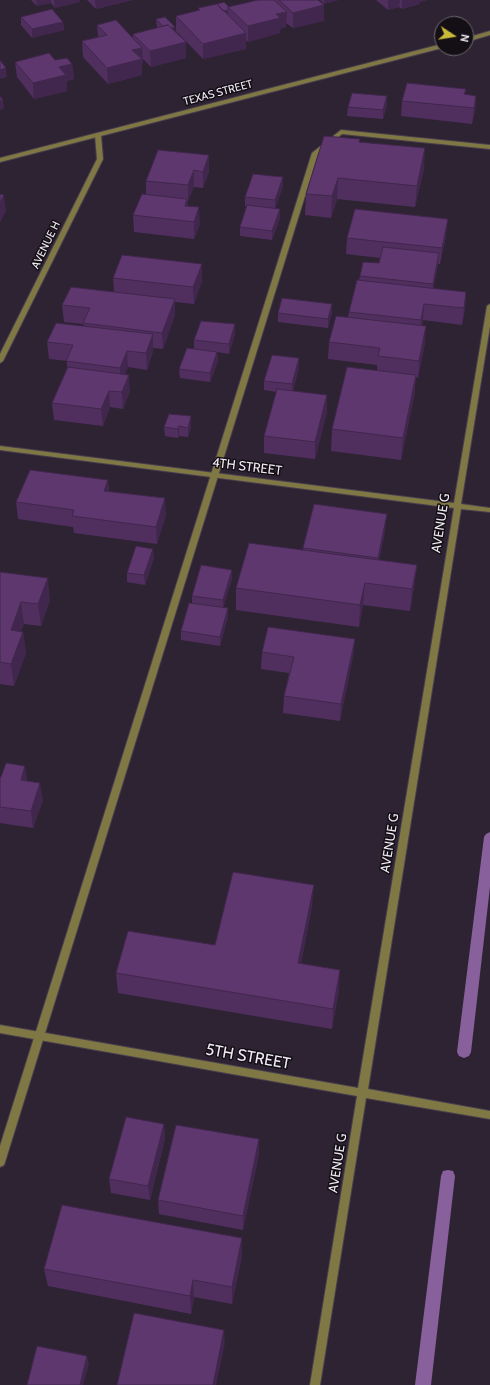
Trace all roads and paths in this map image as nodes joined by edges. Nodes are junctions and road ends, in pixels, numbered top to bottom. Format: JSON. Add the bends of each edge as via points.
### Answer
{"nodes":[{"id":1,"x":490,"y":33,"type":"edge"},
{"id":2,"x":474,"y":38,"type":"edge"},
{"id":3,"x":434,"y":48,"type":"edge"},
{"id":4,"x":98,"y":135,"type":"junction"},
{"id":5,"x":490,"y":147,"type":"edge"},
{"id":6,"x":0,"y":160,"type":"edge"},
{"id":7,"x":490,"y":306,"type":"edge"},
{"id":8,"x":0,"y":361,"type":"edge"},
{"id":9,"x":0,"y":448,"type":"edge"},
{"id":10,"x":214,"y":475,"type":"junction"},
{"id":11,"x":458,"y":506,"type":"junction"},
{"id":12,"x":490,"y":510,"type":"edge"},
{"id":13,"x":0,"y":1029,"type":"edge"},
{"id":14,"x":39,"y":1036,"type":"junction"},
{"id":15,"x":362,"y":1092,"type":"junction"},
{"id":16,"x":490,"y":1115,"type":"edge"},
{"id":17,"x":0,"y":1162,"type":"edge"},
{"id":18,"x":315,"y":1385,"type":"edge"}],
"edges":[{"from":1,"to":2,"type":"street"},
{"from":3,"to":4,"type":"street","name":"TEXAS STREET"},
{"from":4,"to":6,"type":"street","name":"TEXAS STREET"},
{"from":4,"to":8,"type":"street","name":"AVENUE H","via":[[100,159]]},
{"from":5,"to":10,"type":"street","via":[[341,132],[315,153]]},
{"from":7,"to":11,"type":"street","name":"AVENUE G"},
{"from":9,"to":10,"type":"street","name":"4TH STREET"},
{"from":10,"to":11,"type":"street","name":"4TH STREET"},
{"from":10,"to":14,"type":"street"},
{"from":11,"to":12,"type":"street","name":"4TH STREET"},
{"from":11,"to":15,"type":"street","name":"AVENUE G"},
{"from":13,"to":14,"type":"street","name":"5TH STREET"},
{"from":14,"to":15,"type":"street","name":"5TH STREET"},
{"from":14,"to":17,"type":"street"},
{"from":15,"to":16,"type":"street","name":"5TH STREET"},
{"from":15,"to":18,"type":"street","name":"AVENUE G"}]}
